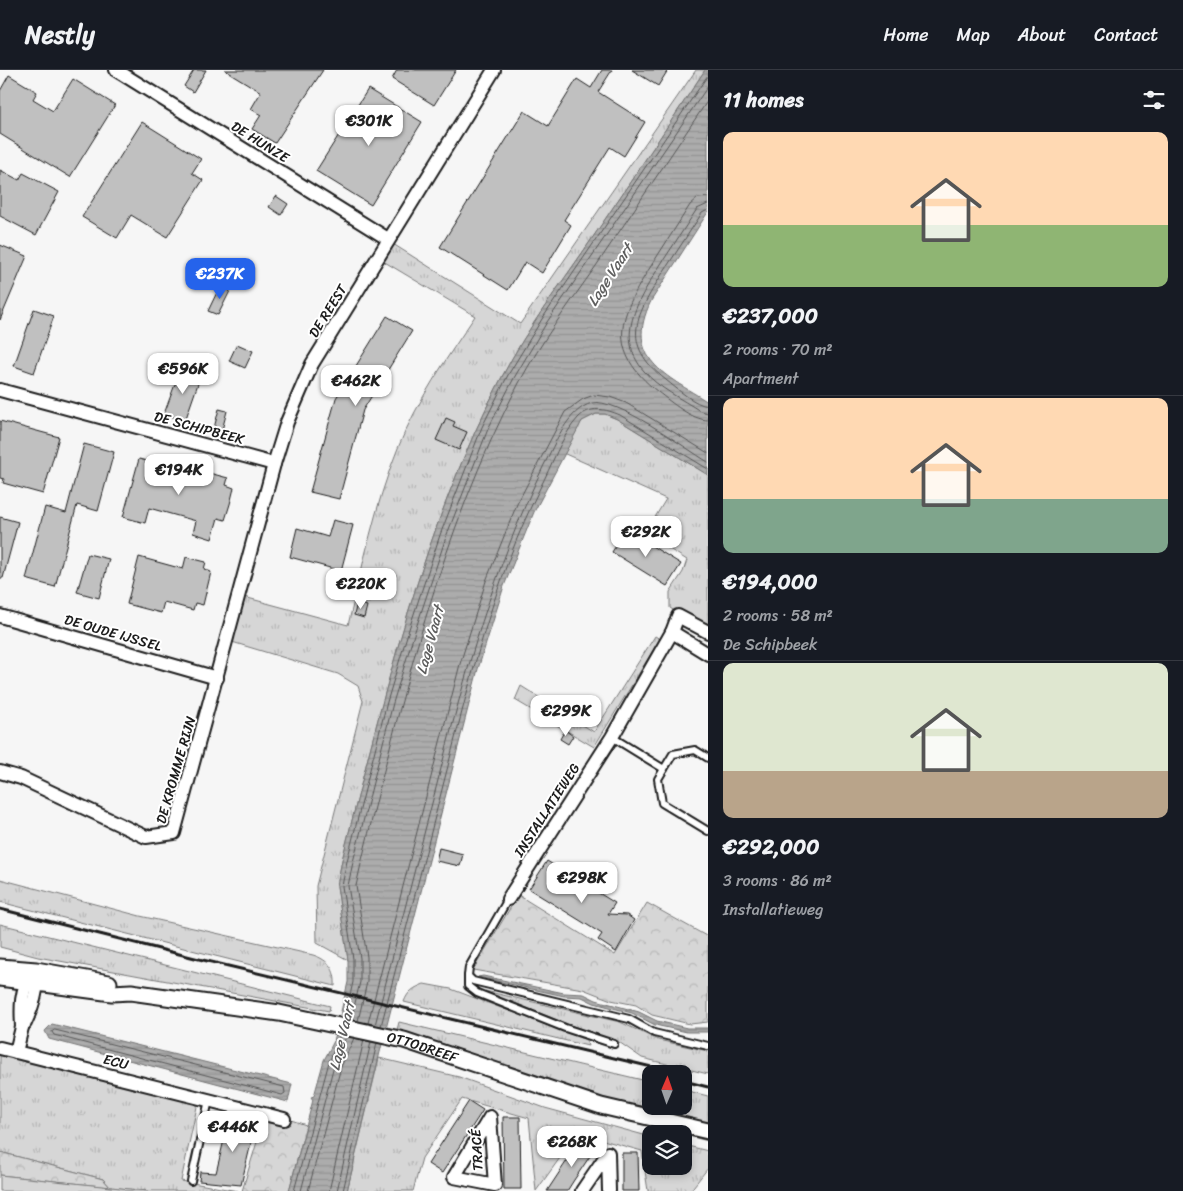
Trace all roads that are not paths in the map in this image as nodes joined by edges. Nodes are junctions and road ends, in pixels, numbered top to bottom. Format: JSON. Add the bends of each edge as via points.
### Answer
{"nodes":[{"id":1,"x":116,"y":70,"type":"edge"},
{"id":2,"x":494,"y":70,"type":"edge"},
{"id":3,"x":388,"y":239,"type":"junction"},
{"id":4,"x":0,"y":390,"type":"edge"},
{"id":5,"x":274,"y":464,"type":"junction"},
{"id":6,"x":0,"y":616,"type":"edge"},
{"id":7,"x":672,"y":632,"type":"junction"},
{"id":8,"x":708,"y":632,"type":"edge"},
{"id":9,"x":708,"y":654,"type":"edge"},
{"id":10,"x":217,"y":678,"type":"junction"},
{"id":11,"x":612,"y":737,"type":"junction"},
{"id":12,"x":708,"y":758,"type":"edge"},
{"id":13,"x":664,"y":769,"type":"junction"},
{"id":14,"x":0,"y":772,"type":"edge"},
{"id":15,"x":708,"y":831,"type":"edge"},
{"id":16,"x":508,"y":899,"type":"joint"},
{"id":17,"x":0,"y":967,"type":"edge"},
{"id":18,"x":468,"y":976,"type":"junction"},
{"id":19,"x":0,"y":978,"type":"edge"},
{"id":20,"x":33,"y":978,"type":"junction"},
{"id":21,"x":28,"y":1002,"type":"dead end"},
{"id":22,"x":22,"y":1027,"type":"junction"},
{"id":23,"x":614,"y":1044,"type":"dead end"},
{"id":24,"x":708,"y":1046,"type":"edge"},
{"id":25,"x":0,"y":1048,"type":"edge"},
{"id":26,"x":16,"y":1052,"type":"junction"},
{"id":27,"x":209,"y":1100,"type":"junction"},
{"id":28,"x":284,"y":1119,"type":"dead end"},
{"id":29,"x":708,"y":1131,"type":"edge"},
{"id":30,"x":191,"y":1181,"type":"dead end"},
{"id":31,"x":469,"y":1186,"type":"edge"},
{"id":32,"x":582,"y":1191,"type":"edge"},
{"id":33,"x":609,"y":1191,"type":"edge"}],
"edges":[{"from":1,"to":3,"type":"street","name":"DE HUNZE"},
{"from":2,"to":3,"type":"street","name":"DE REEST"},
{"from":3,"to":5,"type":"street","name":"DE REEST","via":[[312,364]]},
{"from":4,"to":5,"type":"street","name":"DE SCHIPBEEK"},
{"from":5,"to":10,"type":"street","name":"DE REEST"},
{"from":6,"to":10,"type":"street","name":"DE OUDE IJSSEL"},
{"from":7,"to":8,"type":"street","name":"INSTALLATIEWEG","via":[[678,616]]},
{"from":7,"to":9,"type":"street"},
{"from":7,"to":11,"type":"street","name":"INSTALLATIEWEG"},
{"from":10,"to":14,"type":"street","name":"DE KROMME RIJN","via":[[174,833],[146,837],[21,778]]},
{"from":11,"to":13,"type":"lane"},
{"from":11,"to":16,"type":"street","name":"INSTALLATIEWEG"},
{"from":12,"to":13,"type":"lane","via":[[695,750],[673,754]]},
{"from":13,"to":15,"type":"lane","via":[[658,779],[662,803]]},
{"from":16,"to":18,"type":"lane","via":[[469,967]]},
{"from":17,"to":20,"type":"street","name":"OTTODREEF"},
{"from":18,"to":23,"type":"lane","via":[[468,986],[477,993],[573,1032]]},
{"from":18,"to":24,"type":"lane","via":[[473,981],[622,1017],[654,1033]]},
{"from":19,"to":20,"type":"street","name":"OTTODREEF"},
{"from":20,"to":22,"type":"street","via":[[21,1012]]},
{"from":20,"to":29,"type":"street","name":"OTTODREEF","via":[[112,993],[131,992],[314,1020],[404,1040],[584,1100]]},
{"from":21,"to":22,"type":"street"},
{"from":22,"to":26,"type":"street"},
{"from":25,"to":26,"type":"street","name":"ECU"},
{"from":26,"to":27,"type":"street","name":"ECU"},
{"from":27,"to":28,"type":"street","name":"ECU"},
{"from":27,"to":30,"type":"lane"},
{"from":31,"to":31,"type":"street","name":"TRACÉ","via":[[454,1177],[490,1117],[495,1185]]},
{"from":32,"to":33,"type":"street","via":[[608,1153]]}]}
